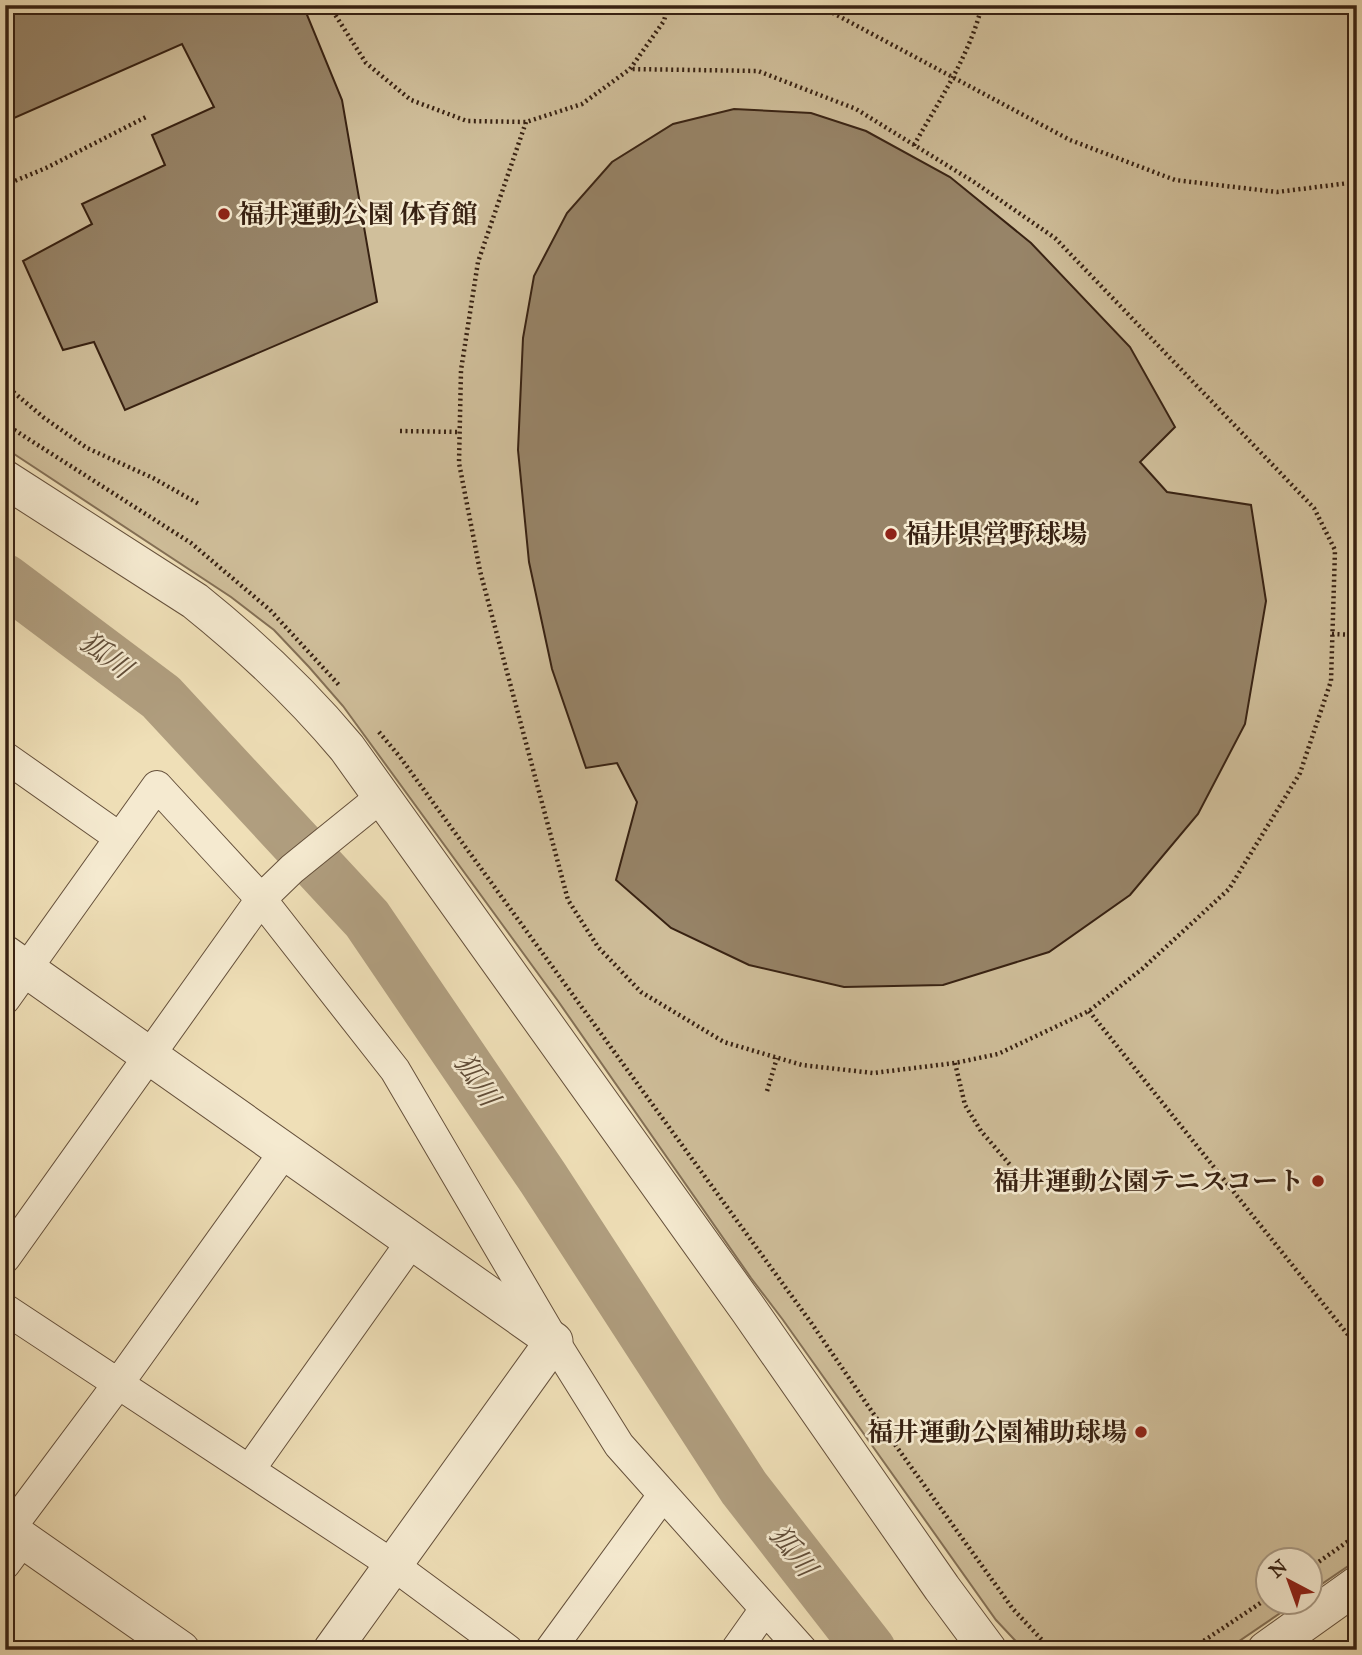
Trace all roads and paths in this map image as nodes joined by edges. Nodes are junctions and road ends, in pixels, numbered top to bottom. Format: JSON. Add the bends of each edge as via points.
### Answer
{"nodes":[{"id":1,"x":332,"y":5,"type":"edge"},
{"id":2,"x":668,"y":5,"type":"edge"},
{"id":3,"x":818,"y":5,"type":"edge"},
{"id":4,"x":982,"y":5,"type":"edge"},
{"id":5,"x":629,"y":69,"type":"junction"},
{"id":6,"x":953,"y":77,"type":"junction"},
{"id":7,"x":146,"y":117,"type":"dead end"},
{"id":8,"x":526,"y":121,"type":"junction"},
{"id":9,"x":914,"y":145,"type":"junction"},
{"id":10,"x":1357,"y":182,"type":"edge"},
{"id":11,"x":5,"y":185,"type":"edge"},
{"id":12,"x":5,"y":385,"type":"edge"},
{"id":13,"x":5,"y":424,"type":"edge"},
{"id":14,"x":400,"y":431,"type":"dead end"},
{"id":15,"x":460,"y":432,"type":"junction"},
{"id":16,"x":5,"y":479,"type":"edge"},
{"id":17,"x":199,"y":504,"type":"dead end"},
{"id":18,"x":1332,"y":634,"type":"junction"},
{"id":19,"x":1357,"y":635,"type":"edge"},
{"id":20,"x":340,"y":686,"type":"dead end"},
{"id":21,"x":374,"y":726,"type":"dead end"},
{"id":22,"x":5,"y":757,"type":"edge"},
{"id":23,"x":371,"y":804,"type":"junction"},
{"id":24,"x":120,"y":838,"type":"junction"},
{"id":25,"x":261,"y":899,"type":"junction"},
{"id":26,"x":16,"y":962,"type":"edge"},
{"id":27,"x":5,"y":999,"type":"edge"},
{"id":28,"x":1089,"y":1011,"type":"junction"},
{"id":29,"x":149,"y":1055,"type":"junction"},
{"id":30,"x":777,"y":1058,"type":"junction"},
{"id":31,"x":955,"y":1063,"type":"junction"},
{"id":32,"x":767,"y":1091,"type":"dead end"},
{"id":33,"x":285,"y":1151,"type":"junction"},
{"id":34,"x":1011,"y":1166,"type":"dead end"},
{"id":35,"x":412,"y":1241,"type":"junction"},
{"id":36,"x":5,"y":1258,"type":"edge"},
{"id":37,"x":5,"y":1309,"type":"edge"},
{"id":38,"x":554,"y":1341,"type":"junction"},
{"id":39,"x":1357,"y":1346,"type":"edge"},
{"id":40,"x":118,"y":1384,"type":"junction"},
{"id":41,"x":250,"y":1469,"type":"junction"},
{"id":42,"x":663,"y":1495,"type":"junction"},
{"id":43,"x":1357,"y":1535,"type":"edge"},
{"id":44,"x":10,"y":1541,"type":"edge"},
{"id":45,"x":1324,"y":1558,"type":"edge"},
{"id":46,"x":393,"y":1565,"type":"junction"},
{"id":47,"x":1357,"y":1585,"type":"edge"},
{"id":48,"x":1254,"y":1607,"type":"edge"},
{"id":49,"x":765,"y":1609,"type":"junction"},
{"id":50,"x":158,"y":1643,"type":"edge"},
{"id":51,"x":332,"y":1650,"type":"edge"},
{"id":52,"x":508,"y":1650,"type":"edge"},
{"id":53,"x":550,"y":1650,"type":"edge"},
{"id":54,"x":736,"y":1650,"type":"edge"},
{"id":55,"x":802,"y":1650,"type":"edge"},
{"id":56,"x":988,"y":1650,"type":"edge"},
{"id":57,"x":1055,"y":1650,"type":"edge"},
{"id":58,"x":1190,"y":1650,"type":"edge"},
{"id":59,"x":1266,"y":1650,"type":"edge"}],
"edges":[{"from":1,"to":8,"type":"path","via":[[366,63],[411,100],[467,121]]},
{"from":2,"to":5,"type":"path","via":[[664,21]]},
{"from":3,"to":6,"type":"path"},
{"from":4,"to":6,"type":"path"},
{"from":5,"to":8,"type":"path","via":[[582,104]]},
{"from":5,"to":9,"type":"path","via":[[758,71],[856,109]]},
{"from":6,"to":9,"type":"path"},
{"from":6,"to":10,"type":"path","via":[[1070,140],[1175,180],[1278,191]]},
{"from":7,"to":11,"type":"path"},
{"from":8,"to":15,"type":"path","via":[[478,262],[461,370]]},
{"from":9,"to":18,"type":"path","via":[[1055,238],[1314,508],[1335,550]]},
{"from":12,"to":17,"type":"path","via":[[88,448]]},
{"from":13,"to":20,"type":"path","via":[[201,551],[270,610]]},
{"from":14,"to":15,"type":"path"},
{"from":15,"to":30,"type":"path","via":[[459,463],[480,571],[568,900],[598,947],[641,992],[724,1042]]},
{"from":16,"to":23,"type":"street","via":[[195,601],[275,669],[347,748]]},
{"from":18,"to":19,"type":"path"},
{"from":18,"to":28,"type":"path","via":[[1331,681],[1300,773],[1230,888]]},
{"from":21,"to":57,"type":"path","via":[[805,1314],[1013,1609]]},
{"from":22,"to":24,"type":"street"},
{"from":23,"to":25,"type":"street"},
{"from":23,"to":56,"type":"street","via":[[748,1309]]},
{"from":24,"to":25,"type":"street","via":[[157,786]]},
{"from":24,"to":26,"type":"street"},
{"from":25,"to":29,"type":"street"},
{"from":25,"to":38,"type":"street","via":[[395,1070]]},
{"from":26,"to":27,"type":"street"},
{"from":26,"to":29,"type":"street"},
{"from":28,"to":31,"type":"path","via":[[998,1054]]},
{"from":28,"to":39,"type":"path"},
{"from":29,"to":33,"type":"street"},
{"from":29,"to":36,"type":"street"},
{"from":30,"to":31,"type":"path","via":[[873,1073]]},
{"from":30,"to":32,"type":"path"},
{"from":31,"to":34,"type":"path","via":[[965,1105]]},
{"from":33,"to":35,"type":"street"},
{"from":33,"to":40,"type":"street"},
{"from":35,"to":38,"type":"street"},
{"from":35,"to":41,"type":"street"},
{"from":37,"to":40,"type":"street"},
{"from":38,"to":42,"type":"street","via":[[619,1445]]},
{"from":38,"to":46,"type":"street"},
{"from":40,"to":41,"type":"street"},
{"from":40,"to":44,"type":"street"},
{"from":41,"to":46,"type":"street"},
{"from":42,"to":49,"type":"street"},
{"from":42,"to":53,"type":"street"},
{"from":43,"to":45,"type":"path"},
{"from":44,"to":50,"type":"street"},
{"from":46,"to":51,"type":"street"},
{"from":46,"to":52,"type":"street"},
{"from":47,"to":59,"type":"street"},
{"from":48,"to":58,"type":"path"},
{"from":49,"to":54,"type":"street"},
{"from":49,"to":55,"type":"street"}]}
